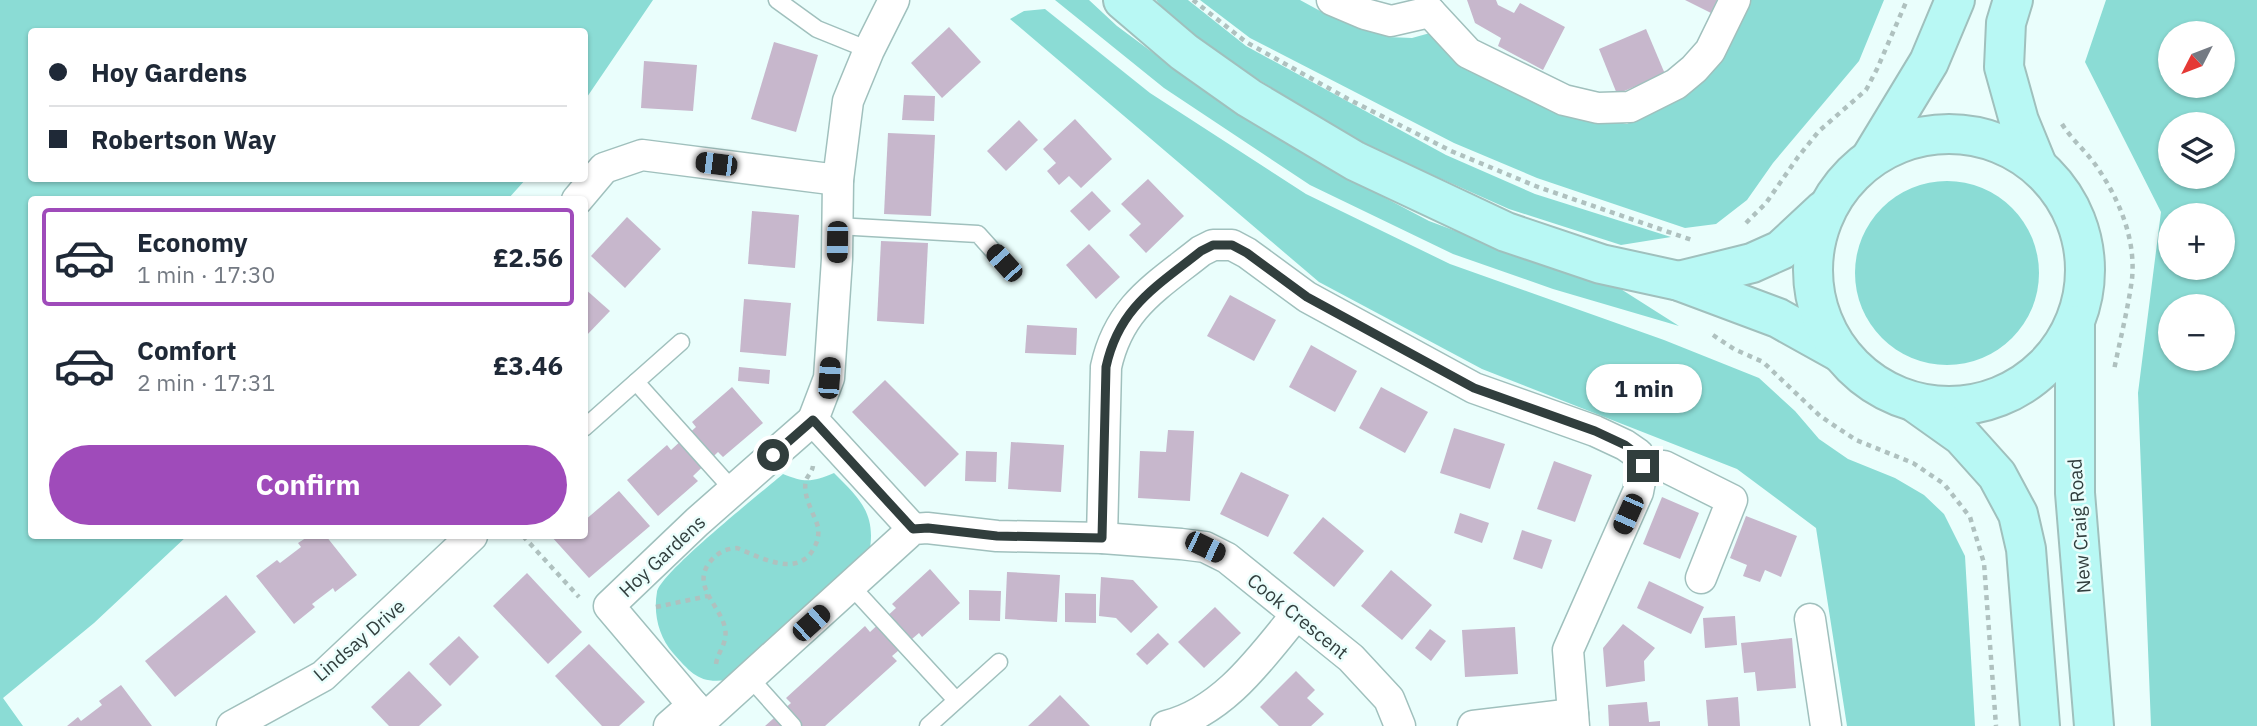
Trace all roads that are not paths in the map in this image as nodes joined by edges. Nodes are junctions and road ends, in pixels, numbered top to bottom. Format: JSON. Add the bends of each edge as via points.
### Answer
{"nodes":[{"id":1,"x":777,"y":0,"type":"edge"},
{"id":2,"x":894,"y":0,"type":"edge"},
{"id":3,"x":1123,"y":0,"type":"edge"},
{"id":4,"x":1332,"y":0,"type":"edge"},
{"id":5,"x":1735,"y":0,"type":"edge"},
{"id":6,"x":1955,"y":0,"type":"edge"},
{"id":7,"x":2013,"y":0,"type":"edge"},
{"id":8,"x":1434,"y":6,"type":"edge"},
{"id":9,"x":869,"y":50,"type":"junction"},
{"id":10,"x":1872,"y":156,"type":"junction"},
{"id":11,"x":2037,"y":165,"type":"junction"},
{"id":12,"x":838,"y":180,"type":"junction"},
{"id":13,"x":580,"y":196,"type":"edge"},
{"id":14,"x":1826,"y":208,"type":"junction"},
{"id":15,"x":838,"y":226,"type":"junction"},
{"id":16,"x":1004,"y":263,"type":"dead end"},
{"id":17,"x":1679,"y":281,"type":"junction"},
{"id":18,"x":2075,"y":325,"type":"junction"},
{"id":19,"x":681,"y":342,"type":"dead end"},
{"id":20,"x":1839,"y":352,"type":"junction"},
{"id":21,"x":636,"y":382,"type":"junction"},
{"id":22,"x":1916,"y":403,"type":"junction"},
{"id":23,"x":813,"y":420,"type":"junction"},
{"id":24,"x":588,"y":424,"type":"edge"},
{"id":25,"x":1643,"y":466,"type":"junction"},
{"id":26,"x":733,"y":490,"type":"junction"},
{"id":27,"x":913,"y":529,"type":"junction"},
{"id":28,"x":1102,"y":538,"type":"junction"},
{"id":29,"x":468,"y":539,"type":"edge"},
{"id":30,"x":1700,"y":578,"type":"dead end"},
{"id":31,"x":852,"y":586,"type":"junction"},
{"id":32,"x":1296,"y":615,"type":"junction"},
{"id":33,"x":1811,"y":619,"type":"dead end"},
{"id":34,"x":999,"y":662,"type":"dead end"},
{"id":35,"x":750,"y":678,"type":"junction"},
{"id":36,"x":956,"y":700,"type":"junction"},
{"id":37,"x":706,"y":705,"type":"junction"},
{"id":38,"x":1574,"y":720,"type":"edge"},
{"id":39,"x":232,"y":726,"type":"edge"},
{"id":40,"x":669,"y":726,"type":"edge"},
{"id":41,"x":793,"y":726,"type":"edge"},
{"id":42,"x":928,"y":726,"type":"edge"},
{"id":43,"x":1167,"y":726,"type":"edge"},
{"id":44,"x":1400,"y":726,"type":"edge"},
{"id":45,"x":1473,"y":726,"type":"edge"},
{"id":46,"x":1826,"y":726,"type":"edge"},
{"id":47,"x":2040,"y":726,"type":"edge"},
{"id":48,"x":2094,"y":726,"type":"edge"}],
"edges":[{"from":1,"to":9,"type":"lane","via":[[817,29]]},
{"from":2,"to":9,"type":"street","name":"Hoy Gardens"},
{"from":3,"to":17,"type":"street","via":[[1184,52],[1249,98],[1355,161],[1506,232],[1601,264]]},
{"from":4,"to":8,"type":"street","via":[[1391,21]]},
{"from":5,"to":8,"type":"street","via":[[1710,51],[1676,84],[1630,107],[1598,108],[1563,100],[1468,53]]},
{"from":6,"to":10,"type":"street","via":[[1928,62]]},
{"from":7,"to":11,"type":"street","via":[[2006,23],[2004,67]]},
{"from":9,"to":12,"type":"street","name":"Hoy Gardens","via":[[848,101]]},
{"from":10,"to":11,"type":"street","via":[[1912,138],[1956,133],[1999,142]]},
{"from":10,"to":14,"type":"street","via":[[1845,179]]},
{"from":11,"to":18,"type":"street","via":[[2066,198],[2082,238],[2086,282]]},
{"from":12,"to":13,"type":"street","via":[[642,155],[604,168]]},
{"from":12,"to":15,"type":"street","name":"Hoy Gardens"},
{"from":14,"to":17,"type":"street","via":[[1781,250],[1752,263]]},
{"from":14,"to":20,"type":"street","via":[[1814,244],[1812,282],[1821,319]]},
{"from":15,"to":16,"type":"lane","via":[[978,234]]},
{"from":15,"to":23,"type":"street","name":"Hoy Gardens","via":[[829,378]]},
{"from":17,"to":20,"type":"street","via":[[1779,318]]},
{"from":18,"to":22,"type":"street","via":[[2055,358],[2026,384],[1992,401],[1955,407]]},
{"from":18,"to":48,"type":"street","name":"New Craig Road","via":[[2075,492]]},
{"from":19,"to":21,"type":"lane"},
{"from":20,"to":22,"type":"street","via":[[1886,393]]},
{"from":21,"to":24,"type":"lane"},
{"from":21,"to":26,"type":"lane"},
{"from":22,"to":47,"type":"street","via":[[1962,436],[1997,475],[2018,514],[2026,549]]},
{"from":23,"to":26,"type":"street","name":"Hoy Gardens"},
{"from":23,"to":27,"type":"street"},
{"from":25,"to":28,"type":"street","via":[[1625,445],[1474,388],[1307,297],[1247,253],[1232,245],[1213,245],[1134,306],[1111,346],[1106,367]]},
{"from":25,"to":30,"type":"street","via":[[1664,466],[1732,500]]},
{"from":25,"to":38,"type":"street","via":[[1638,492],[1568,650]]},
{"from":26,"to":37,"type":"street","name":"Hoy Gardens","via":[[608,606]]},
{"from":27,"to":28,"type":"street","name":"Cook Crescent"},
{"from":27,"to":31,"type":"street"},
{"from":28,"to":32,"type":"street","name":"Cook Crescent","via":[[1205,547],[1227,558]]},
{"from":29,"to":39,"type":"street","name":"Lindsay Drive","via":[[323,676]]},
{"from":31,"to":35,"type":"street"},
{"from":31,"to":36,"type":"lane"},
{"from":32,"to":43,"type":"street","via":[[1216,703],[1184,722]]},
{"from":32,"to":44,"type":"street","name":"Cook Crescent","via":[[1351,658],[1388,699]]},
{"from":33,"to":46,"type":"street"},
{"from":34,"to":36,"type":"lane"},
{"from":35,"to":37,"type":"street"},
{"from":35,"to":41,"type":"lane"},
{"from":36,"to":42,"type":"lane"},
{"from":37,"to":40,"type":"street"},
{"from":38,"to":45,"type":"street"}]}
